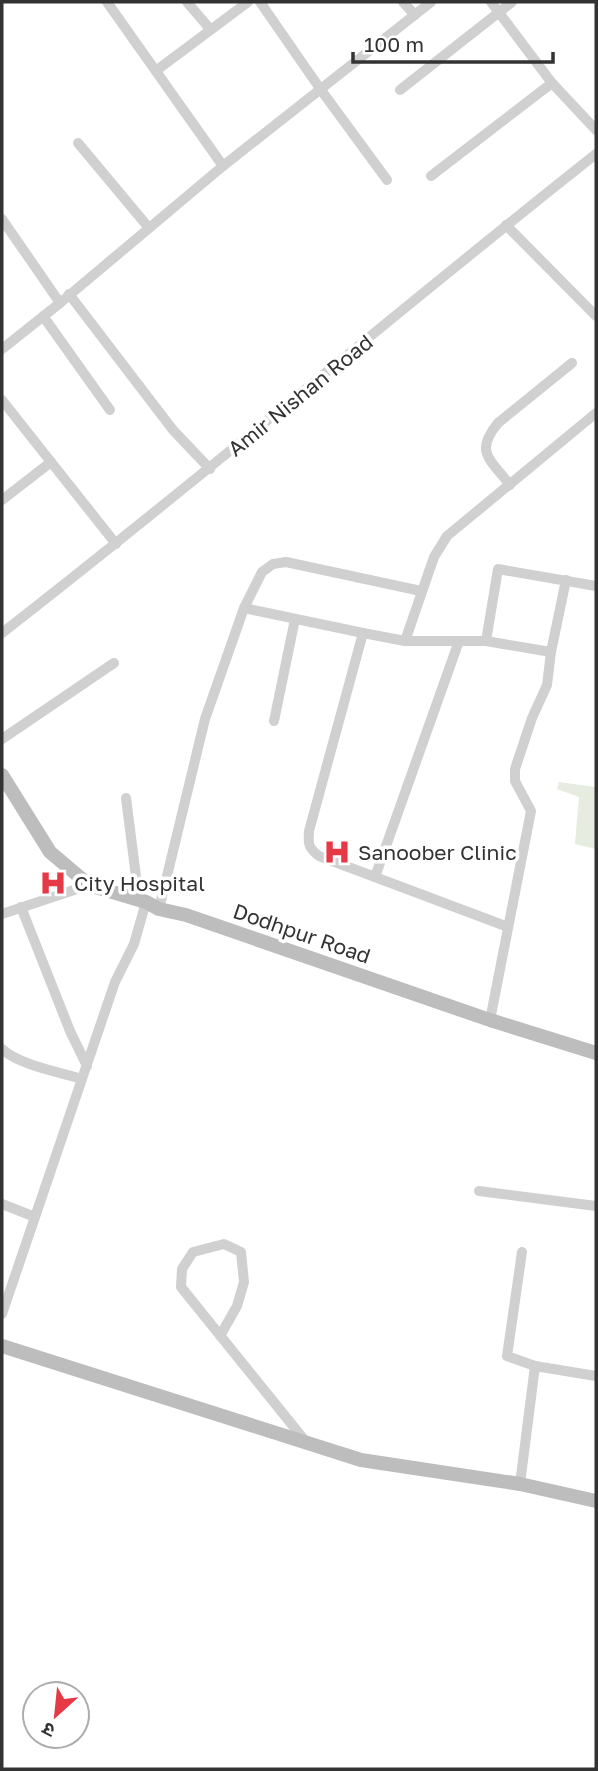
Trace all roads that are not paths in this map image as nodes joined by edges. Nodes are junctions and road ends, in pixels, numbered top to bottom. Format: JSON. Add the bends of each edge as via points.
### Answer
{"nodes":[{"id":1,"x":107,"y":2,"type":"edge"},
{"id":2,"x":187,"y":2,"type":"edge"},
{"id":3,"x":248,"y":2,"type":"edge"},
{"id":4,"x":260,"y":2,"type":"edge"},
{"id":5,"x":403,"y":2,"type":"edge"},
{"id":6,"x":431,"y":2,"type":"edge"},
{"id":7,"x":491,"y":2,"type":"edge"},
{"id":8,"x":512,"y":2,"type":"edge"},
{"id":9,"x":498,"y":13,"type":"junction"},
{"id":10,"x":415,"y":15,"type":"junction"},
{"id":11,"x":210,"y":29,"type":"junction"},
{"id":12,"x":157,"y":70,"type":"junction"},
{"id":13,"x":552,"y":83,"type":"junction"},
{"id":14,"x":321,"y":90,"type":"junction"},
{"id":15,"x":400,"y":90,"type":"dead end"},
{"id":16,"x":596,"y":130,"type":"edge"},
{"id":17,"x":78,"y":143,"type":"dead end"},
{"id":18,"x":596,"y":154,"type":"edge"},
{"id":19,"x":223,"y":166,"type":"junction"},
{"id":20,"x":430,"y":176,"type":"dead end"},
{"id":21,"x":387,"y":180,"type":"dead end"},
{"id":22,"x":2,"y":219,"type":"edge"},
{"id":23,"x":506,"y":225,"type":"junction"},
{"id":24,"x":149,"y":228,"type":"junction"},
{"id":25,"x":69,"y":294,"type":"junction"},
{"id":26,"x":60,"y":303,"type":"junction"},
{"id":27,"x":43,"y":316,"type":"junction"},
{"id":28,"x":596,"y":316,"type":"edge"},
{"id":29,"x":4,"y":342,"type":"edge"},
{"id":30,"x":572,"y":363,"type":"dead end"},
{"id":31,"x":2,"y":400,"type":"edge"},
{"id":32,"x":110,"y":410,"type":"dead end"},
{"id":33,"x":596,"y":413,"type":"edge"},
{"id":34,"x":51,"y":462,"type":"junction"},
{"id":35,"x":210,"y":469,"type":"junction"},
{"id":36,"x":510,"y":485,"type":"junction"},
{"id":37,"x":2,"y":500,"type":"edge"},
{"id":38,"x":116,"y":544,"type":"junction"},
{"id":39,"x":566,"y":580,"type":"junction"},
{"id":40,"x":596,"y":586,"type":"edge"},
{"id":41,"x":421,"y":591,"type":"junction"},
{"id":42,"x":244,"y":608,"type":"junction"},
{"id":43,"x":295,"y":619,"type":"junction"},
{"id":44,"x":2,"y":633,"type":"edge"},
{"id":45,"x":363,"y":633,"type":"junction"},
{"id":46,"x":405,"y":641,"type":"junction"},
{"id":47,"x":459,"y":641,"type":"junction"},
{"id":48,"x":486,"y":641,"type":"junction"},
{"id":49,"x":551,"y":652,"type":"junction"},
{"id":50,"x":114,"y":663,"type":"dead end"},
{"id":51,"x":274,"y":721,"type":"dead end"},
{"id":52,"x":2,"y":739,"type":"edge"},
{"id":53,"x":2,"y":775,"type":"edge"},
{"id":54,"x":126,"y":798,"type":"dead end"},
{"id":55,"x":375,"y":877,"type":"junction"},
{"id":56,"x":89,"y":885,"type":"junction"},
{"id":57,"x":148,"y":903,"type":"junction"},
{"id":58,"x":20,"y":907,"type":"junction"},
{"id":59,"x":2,"y":914,"type":"edge"},
{"id":60,"x":508,"y":927,"type":"junction"},
{"id":61,"x":490,"y":1020,"type":"junction"},
{"id":62,"x":2,"y":1049,"type":"edge"},
{"id":63,"x":596,"y":1053,"type":"edge"},
{"id":64,"x":87,"y":1066,"type":"junction"},
{"id":65,"x":82,"y":1079,"type":"junction"},
{"id":66,"x":478,"y":1191,"type":"dead end"},
{"id":67,"x":2,"y":1204,"type":"edge"},
{"id":68,"x":596,"y":1206,"type":"edge"},
{"id":69,"x":35,"y":1217,"type":"junction"},
{"id":70,"x":522,"y":1252,"type":"dead end"},
{"id":71,"x":2,"y":1314,"type":"edge"},
{"id":72,"x":220,"y":1336,"type":"junction"},
{"id":73,"x":2,"y":1346,"type":"edge"},
{"id":74,"x":535,"y":1366,"type":"junction"},
{"id":75,"x":596,"y":1376,"type":"edge"},
{"id":76,"x":306,"y":1442,"type":"junction"},
{"id":77,"x":520,"y":1484,"type":"junction"},
{"id":78,"x":596,"y":1501,"type":"edge"}],
"edges":[{"from":1,"to":12,"type":"street"},
{"from":2,"to":11,"type":"street"},
{"from":3,"to":11,"type":"street"},
{"from":4,"to":14,"type":"street"},
{"from":5,"to":10,"type":"street"},
{"from":6,"to":10,"type":"street"},
{"from":7,"to":9,"type":"street"},
{"from":8,"to":9,"type":"street"},
{"from":9,"to":13,"type":"street"},
{"from":9,"to":15,"type":"street"},
{"from":10,"to":14,"type":"street"},
{"from":11,"to":12,"type":"street"},
{"from":12,"to":19,"type":"street"},
{"from":13,"to":16,"type":"street"},
{"from":13,"to":20,"type":"street"},
{"from":14,"to":19,"type":"street"},
{"from":14,"to":21,"type":"street"},
{"from":17,"to":24,"type":"street"},
{"from":18,"to":23,"type":"street","name":"Amir Nishan Road"},
{"from":19,"to":24,"type":"street"},
{"from":22,"to":26,"type":"street"},
{"from":23,"to":28,"type":"street"},
{"from":23,"to":35,"type":"street","name":"Amir Nishan Road"},
{"from":24,"to":25,"type":"street"},
{"from":25,"to":26,"type":"street"},
{"from":25,"to":35,"type":"street","via":[[173,430]]},
{"from":26,"to":27,"type":"street"},
{"from":27,"to":29,"type":"street"},
{"from":27,"to":32,"type":"street"},
{"from":30,"to":36,"type":"street","via":[[489,434],[487,456]]},
{"from":31,"to":34,"type":"street"},
{"from":33,"to":36,"type":"street"},
{"from":34,"to":37,"type":"street"},
{"from":34,"to":38,"type":"street"},
{"from":35,"to":38,"type":"street","name":"Amir Nishan Road"},
{"from":36,"to":41,"type":"street","via":[[447,536]]},
{"from":38,"to":44,"type":"street","name":"Amir Nishan Road"},
{"from":39,"to":40,"type":"street"},
{"from":39,"to":48,"type":"street","via":[[498,569]]},
{"from":39,"to":49,"type":"street"},
{"from":41,"to":42,"type":"street","via":[[286,562],[262,572]]},
{"from":41,"to":46,"type":"street"},
{"from":42,"to":43,"type":"street"},
{"from":42,"to":57,"type":"street"},
{"from":43,"to":45,"type":"street"},
{"from":43,"to":51,"type":"street"},
{"from":45,"to":46,"type":"street"},
{"from":45,"to":55,"type":"street","via":[[308,844],[318,856]]},
{"from":46,"to":47,"type":"street"},
{"from":47,"to":48,"type":"street"},
{"from":47,"to":55,"type":"street"},
{"from":48,"to":49,"type":"street"},
{"from":49,"to":60,"type":"street","via":[[547,685],[515,769],[515,781],[531,811]]},
{"from":50,"to":52,"type":"street"},
{"from":53,"to":56,"type":"street","name":"Dodhpur Road","via":[[50,852]]},
{"from":54,"to":57,"type":"street"},
{"from":55,"to":60,"type":"street"},
{"from":56,"to":57,"type":"street","name":"Dodhpur Road"},
{"from":56,"to":58,"type":"street"},
{"from":57,"to":61,"type":"street","name":"Dodhpur Road"},
{"from":57,"to":64,"type":"street"},
{"from":58,"to":59,"type":"street"},
{"from":58,"to":64,"type":"street"},
{"from":60,"to":61,"type":"street"},
{"from":61,"to":63,"type":"street","name":"Dodhpur Road"},
{"from":62,"to":65,"type":"street","via":[[22,1061]]},
{"from":64,"to":65,"type":"street"},
{"from":65,"to":69,"type":"street"},
{"from":66,"to":68,"type":"street"},
{"from":67,"to":69,"type":"street"},
{"from":69,"to":71,"type":"street"},
{"from":70,"to":74,"type":"street","via":[[507,1356]]},
{"from":72,"to":72,"type":"street","via":[[181,1287],[183,1269],[193,1252],[223,1244],[241,1252],[244,1282]]},
{"from":72,"to":76,"type":"street"},
{"from":73,"to":76,"type":"street"},
{"from":74,"to":75,"type":"street"},
{"from":74,"to":77,"type":"street"},
{"from":76,"to":77,"type":"street","via":[[361,1460]]},
{"from":77,"to":78,"type":"street"}]}
